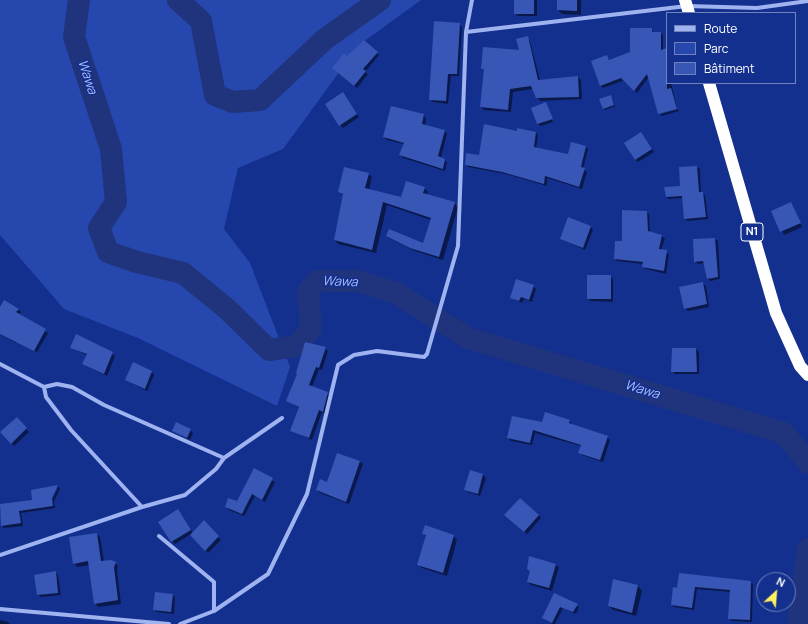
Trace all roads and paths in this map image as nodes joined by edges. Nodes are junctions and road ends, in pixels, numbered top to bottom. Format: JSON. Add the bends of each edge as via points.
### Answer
{"nodes":[{"id":1,"x":472,"y":0,"type":"edge"},
{"id":2,"x":808,"y":1,"type":"edge"},
{"id":3,"x":687,"y":6,"type":"edge"},
{"id":4,"x":466,"y":32,"type":"junction"},
{"id":5,"x":709,"y":84,"type":"edge"},
{"id":6,"x":0,"y":364,"type":"edge"},
{"id":7,"x":808,"y":374,"type":"edge"},
{"id":8,"x":44,"y":386,"type":"junction"},
{"id":9,"x":282,"y":418,"type":"dead end"},
{"id":10,"x":224,"y":458,"type":"junction"},
{"id":11,"x":142,"y":507,"type":"junction"},
{"id":12,"x":159,"y":536,"type":"dead end"},
{"id":13,"x":0,"y":555,"type":"edge"},
{"id":14,"x":0,"y":609,"type":"edge"},
{"id":15,"x":214,"y":611,"type":"junction"},
{"id":16,"x":169,"y":624,"type":"edge"},
{"id":17,"x":180,"y":624,"type":"edge"}],
"edges":[{"from":1,"to":4,"type":"street"},
{"from":2,"to":3,"type":"street","via":[[757,8]]},
{"from":3,"to":4,"type":"street"},
{"from":4,"to":15,"type":"street","via":[[458,246],[427,354],[424,357],[377,351],[354,355],[338,365],[307,494],[268,574]]},
{"from":5,"to":7,"type":"highway","number":"N1","via":[[776,313],[800,366]]},
{"from":6,"to":8,"type":"street"},
{"from":8,"to":10,"type":"street","via":[[57,384],[72,387],[104,405]]},
{"from":8,"to":11,"type":"street","via":[[46,397],[71,430]]},
{"from":9,"to":10,"type":"street"},
{"from":10,"to":11,"type":"street","via":[[216,469],[185,495]]},
{"from":11,"to":13,"type":"street"},
{"from":12,"to":15,"type":"street","via":[[214,582]]},
{"from":14,"to":16,"type":"street"},
{"from":15,"to":17,"type":"street"}]}
